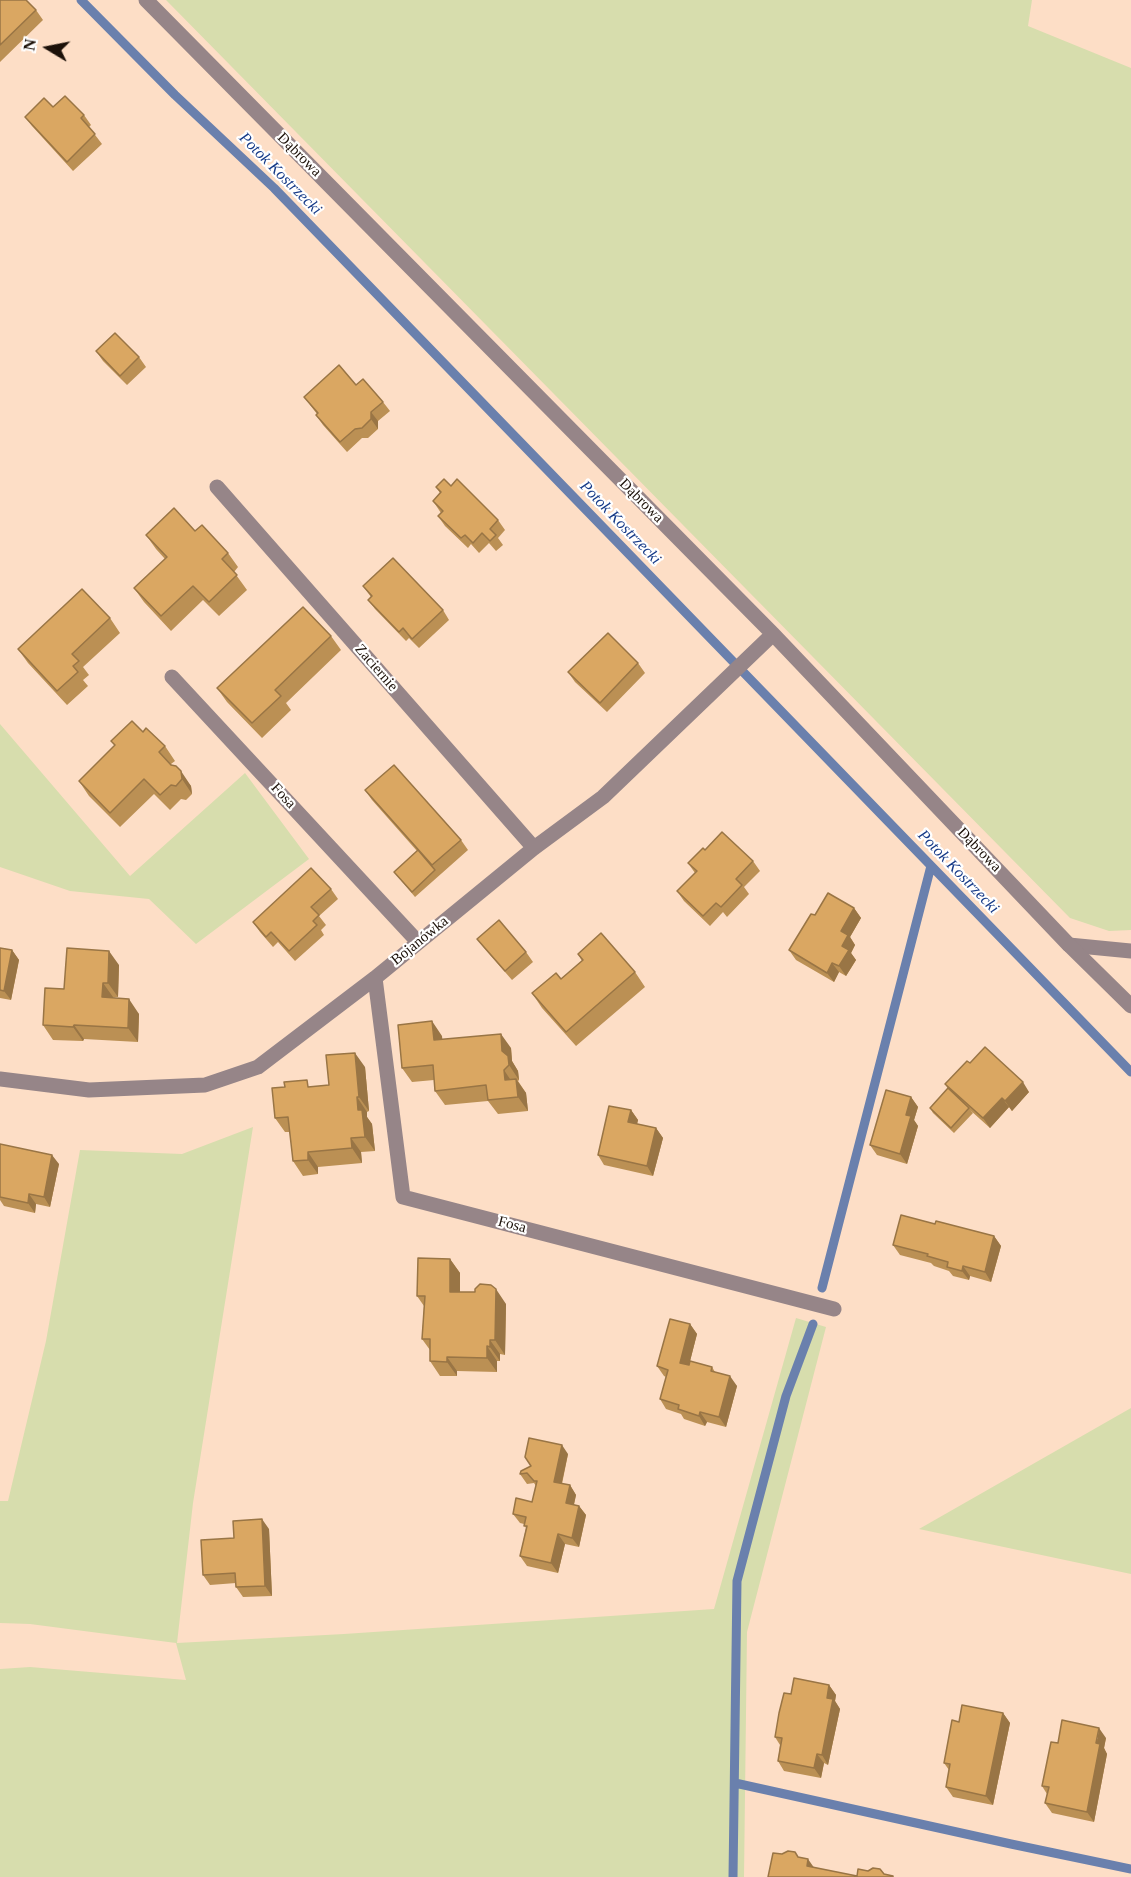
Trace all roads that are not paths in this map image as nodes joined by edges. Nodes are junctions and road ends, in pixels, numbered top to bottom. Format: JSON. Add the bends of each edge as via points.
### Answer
{"nodes":[{"id":1,"x":146,"y":0,"type":"edge"},
{"id":2,"x":217,"y":488,"type":"dead end"},
{"id":3,"x":773,"y":634,"type":"junction"},
{"id":4,"x":172,"y":677,"type":"dead end"},
{"id":5,"x":534,"y":848,"type":"junction"},
{"id":6,"x":418,"y":942,"type":"junction"},
{"id":7,"x":1069,"y":945,"type":"junction"},
{"id":8,"x":1131,"y":951,"type":"edge"},
{"id":9,"x":375,"y":978,"type":"junction"},
{"id":10,"x":1131,"y":1006,"type":"edge"},
{"id":11,"x":0,"y":1079,"type":"edge"},
{"id":12,"x":834,"y":1309,"type":"dead end"}],
"edges":[{"from":1,"to":3,"type":"street","name":"Dąbrowa"},
{"from":2,"to":5,"type":"street","name":"Zaciernie"},
{"from":3,"to":5,"type":"street","name":"Bojanówka","via":[[603,796]]},
{"from":3,"to":7,"type":"street","name":"Dąbrowa"},
{"from":4,"to":6,"type":"street","name":"Fosa"},
{"from":5,"to":6,"type":"street","name":"Bojanówka"},
{"from":6,"to":9,"type":"street","name":"Bojanówka"},
{"from":7,"to":8,"type":"street"},
{"from":7,"to":10,"type":"street","name":"Dąbrowa"},
{"from":9,"to":11,"type":"street","name":"Bojanówka","via":[[258,1067],[205,1085],[89,1090]]},
{"from":9,"to":12,"type":"street","name":"Fosa","via":[[403,1197]]}]}
